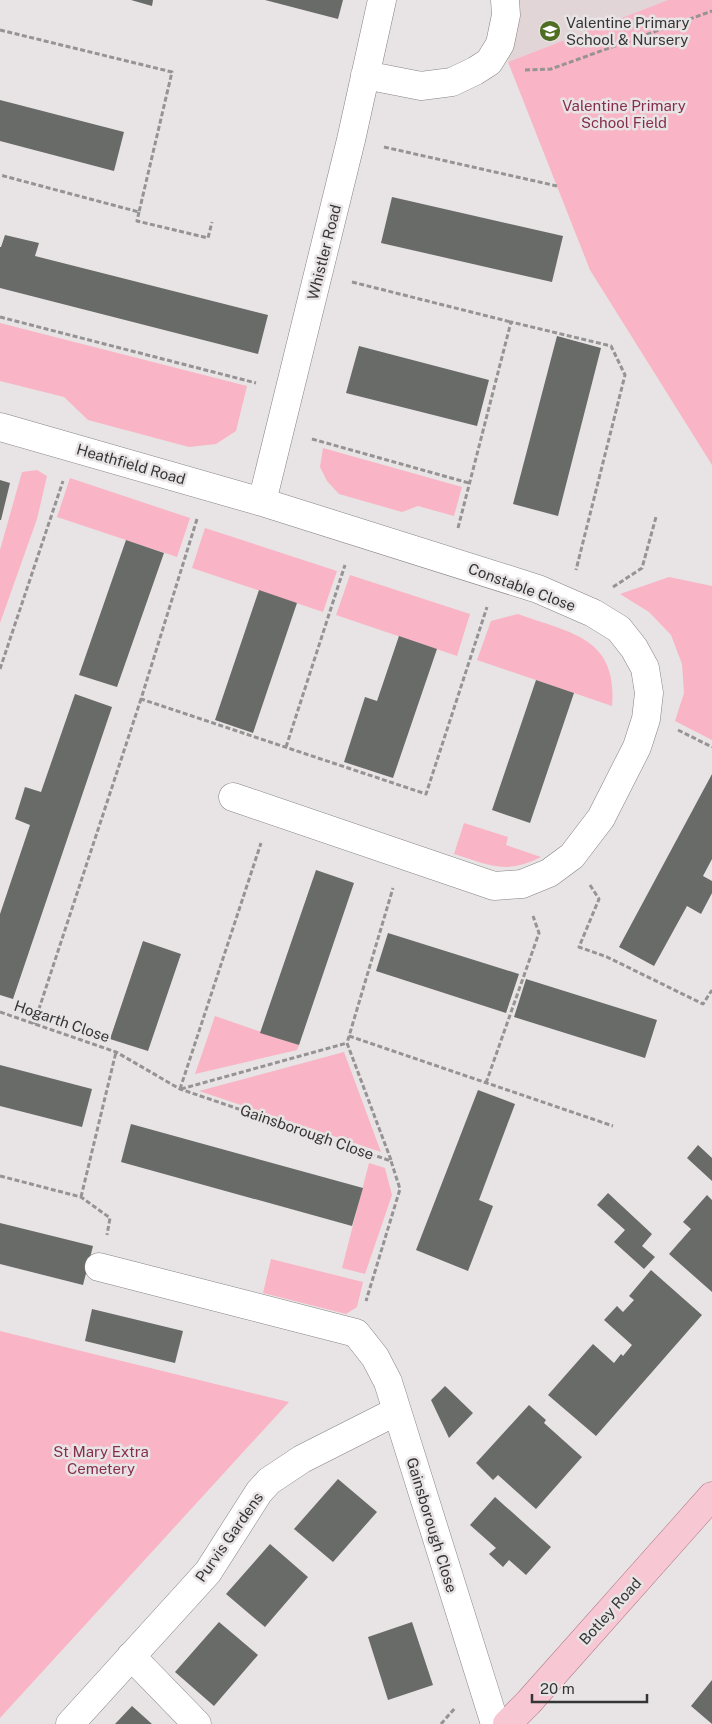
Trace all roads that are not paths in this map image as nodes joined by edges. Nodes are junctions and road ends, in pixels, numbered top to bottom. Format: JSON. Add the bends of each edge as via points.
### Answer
{"nodes":[{"id":1,"x":382,"y":0,"type":"edge"},
{"id":2,"x":505,"y":0,"type":"edge"},
{"id":3,"x":365,"y":75,"type":"junction"},
{"id":4,"x":0,"y":428,"type":"edge"},
{"id":5,"x":262,"y":502,"type":"junction"},
{"id":6,"x":233,"y":798,"type":"dead end"},
{"id":7,"x":99,"y":1267,"type":"road end"},
{"id":8,"x":397,"y":1411,"type":"junction"},
{"id":9,"x":712,"y":1496,"type":"edge"},
{"id":10,"x":131,"y":1656,"type":"junction"},
{"id":11,"x":70,"y":1724,"type":"edge"},
{"id":12,"x":196,"y":1724,"type":"edge"},
{"id":13,"x":495,"y":1724,"type":"edge"},
{"id":14,"x":507,"y":1724,"type":"edge"}],
"edges":[{"from":1,"to":3,"type":"street","name":"Whistler Road"},
{"from":2,"to":3,"type":"street","via":[[506,15],[500,44],[489,62],[475,71],[452,82],[421,86]]},
{"from":3,"to":5,"type":"street","name":"Whistler Road"},
{"from":4,"to":5,"type":"street","name":"Heathfield Road"},
{"from":5,"to":6,"type":"street","name":"Constable Close","via":[[538,589],[593,613],[618,629],[634,648],[645,668],[649,693],[646,719],[636,747],[601,818],[572,856],[549,873],[522,884],[494,886]]},
{"from":7,"to":8,"type":"street","name":"Gainsborough Close","via":[[356,1333],[375,1357],[388,1382]]},
{"from":8,"to":10,"type":"street","name":"Purvis Gardens","via":[[302,1459],[268,1481],[208,1572]]},
{"from":8,"to":13,"type":"street","name":"Gainsborough Close"},
{"from":9,"to":14,"type":"main road","name":"Botley Road"},
{"from":10,"to":11,"type":"street","name":"Purvis Gardens"},
{"from":10,"to":12,"type":"street"}]}
